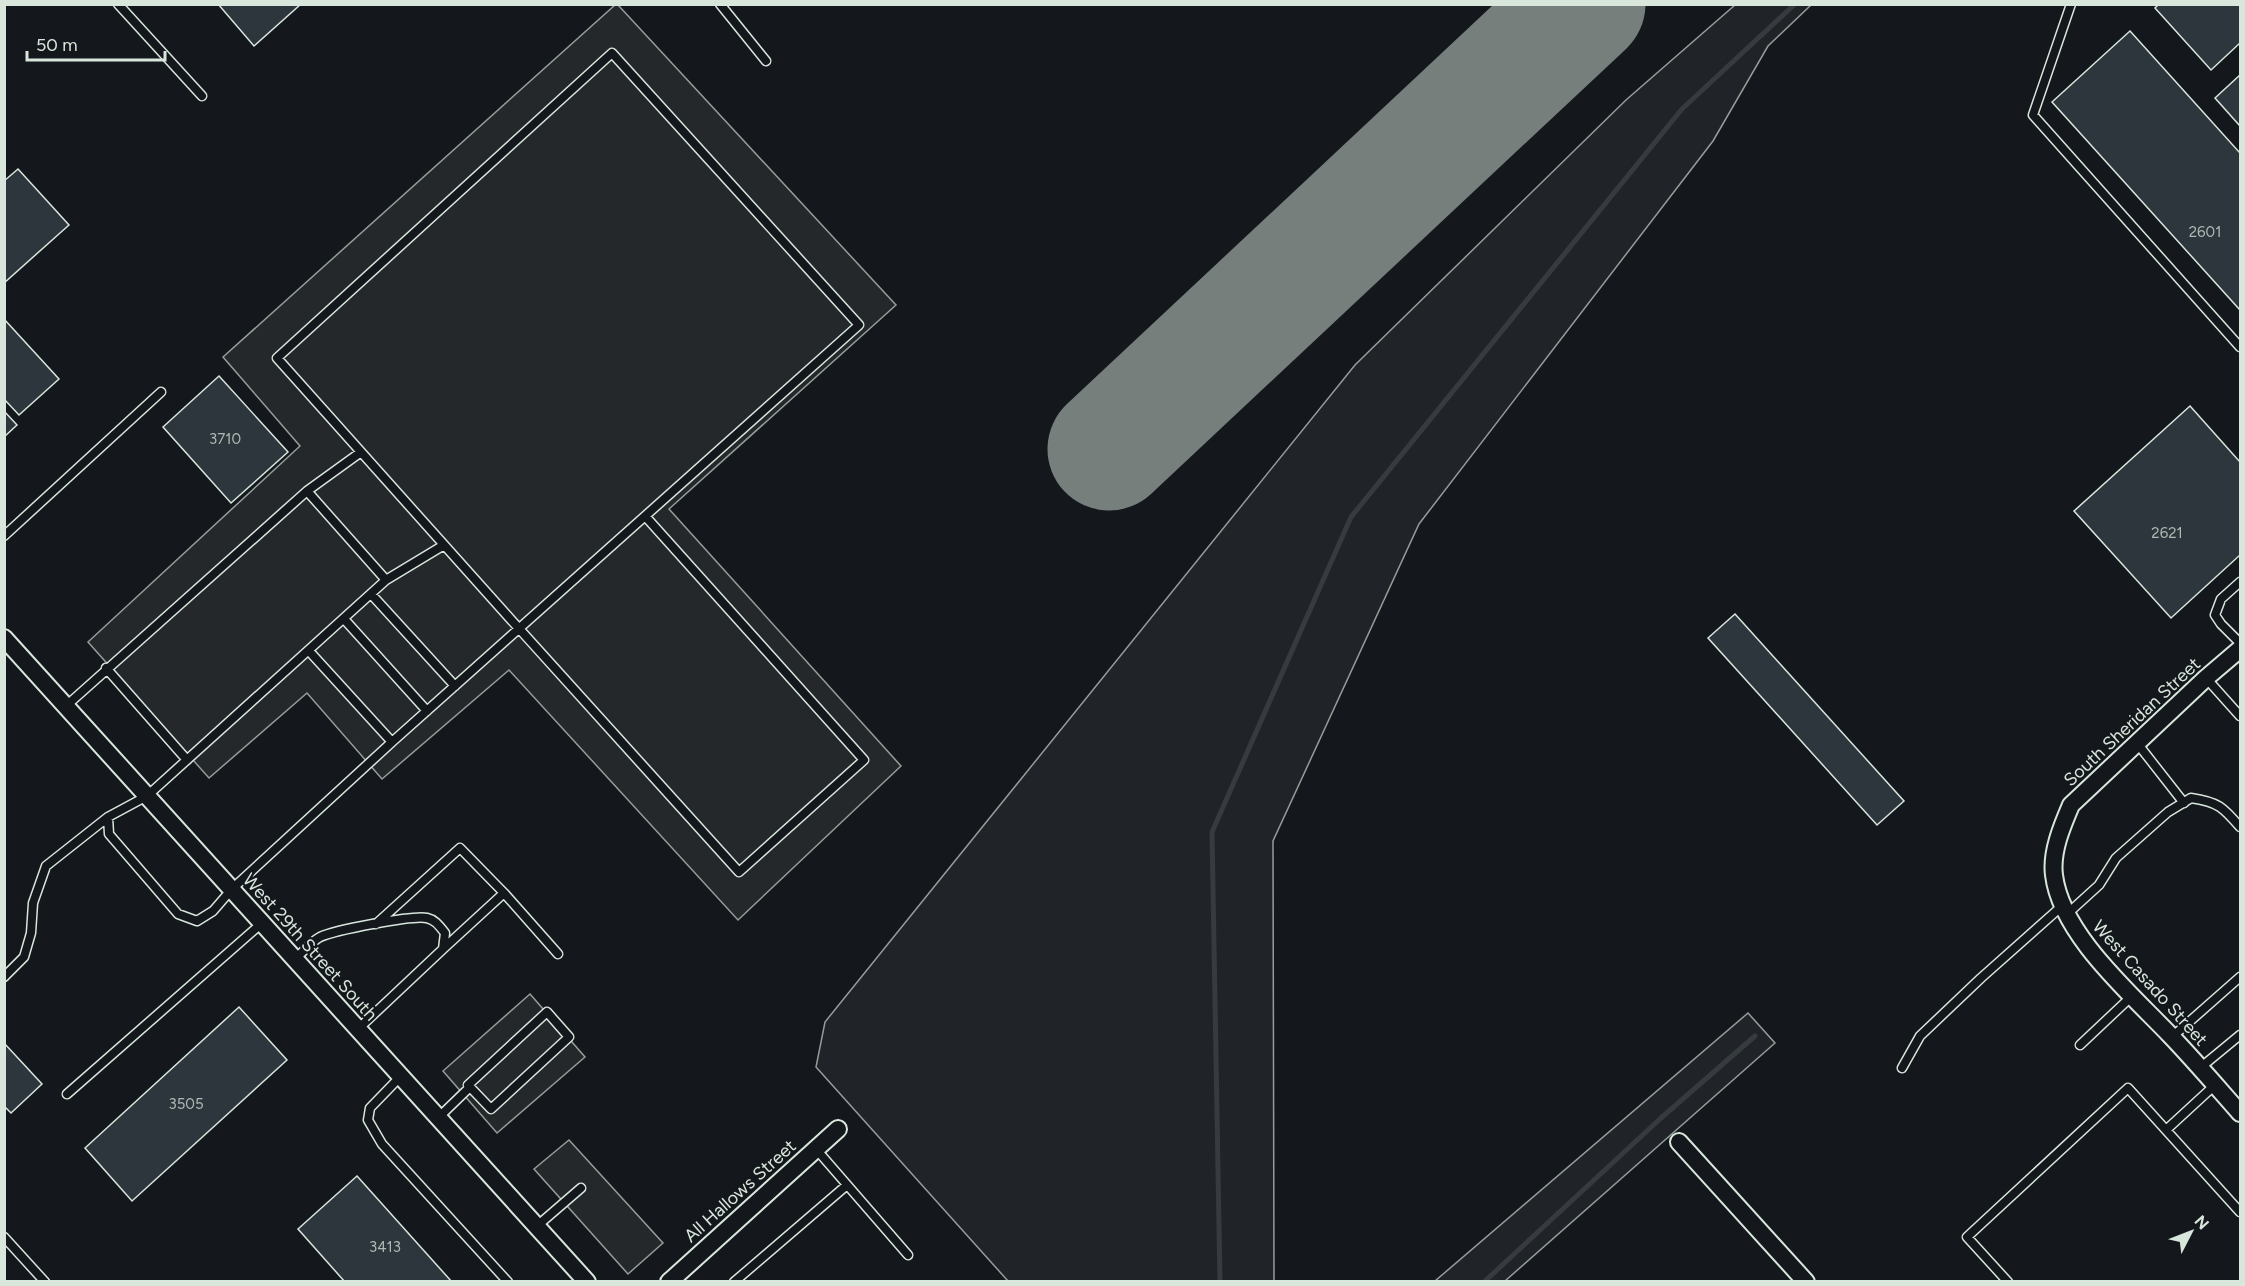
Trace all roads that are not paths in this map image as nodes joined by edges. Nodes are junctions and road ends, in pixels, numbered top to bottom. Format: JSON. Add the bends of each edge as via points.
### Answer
{"nodes":[{"id":1,"x":118,"y":4,"type":"edge"},
{"id":2,"x":720,"y":4,"type":"edge"},
{"id":3,"x":2072,"y":4,"type":"edge"},
{"id":4,"x":766,"y":61,"type":"dead end"},
{"id":5,"x":202,"y":96,"type":"dead end"},
{"id":6,"x":2241,"y":348,"type":"edge"},
{"id":7,"x":161,"y":392,"type":"dead end"},
{"id":8,"x":361,"y":452,"type":"junction"},
{"id":9,"x":307,"y":491,"type":"junction"},
{"id":10,"x":645,"y":516,"type":"junction"},
{"id":11,"x":4,"y":536,"type":"edge"},
{"id":12,"x":444,"y":545,"type":"junction"},
{"id":13,"x":386,"y":580,"type":"junction"},
{"id":14,"x":2241,"y":582,"type":"edge"},
{"id":15,"x":371,"y":594,"type":"junction"},
{"id":16,"x":344,"y":619,"type":"junction"},
{"id":17,"x":519,"y":629,"type":"junction"},
{"id":18,"x":2241,"y":643,"type":"edge"},
{"id":19,"x":6,"y":644,"type":"edge"},
{"id":20,"x":2241,"y":649,"type":"edge"},
{"id":21,"x":309,"y":651,"type":"junction"},
{"id":22,"x":106,"y":668,"type":"junction"},
{"id":23,"x":2206,"y":678,"type":"junction"},
{"id":24,"x":455,"y":686,"type":"junction"},
{"id":25,"x":66,"y":706,"type":"junction"},
{"id":26,"x":427,"y":711,"type":"junction"},
{"id":27,"x":2241,"y":716,"type":"edge"},
{"id":28,"x":392,"y":742,"type":"junction"},
{"id":29,"x":2137,"y":742,"type":"junction"},
{"id":30,"x":187,"y":760,"type":"junction"},
{"id":31,"x":147,"y":796,"type":"junction"},
{"id":32,"x":2184,"y":803,"type":"junction"},
{"id":33,"x":108,"y":817,"type":"junction"},
{"id":34,"x":2241,"y":827,"type":"edge"},
{"id":35,"x":2053,"y":866,"type":"joint"},
{"id":36,"x":232,"y":889,"type":"junction"},
{"id":37,"x":504,"y":893,"type":"junction"},
{"id":38,"x":2064,"y":911,"type":"junction"},
{"id":39,"x":262,"y":922,"type":"junction"},
{"id":40,"x":376,"y":924,"type":"junction"},
{"id":41,"x":443,"y":949,"type":"junction"},
{"id":42,"x":558,"y":954,"type":"dead end"},
{"id":43,"x":295,"y":959,"type":"junction"},
{"id":44,"x":4,"y":977,"type":"edge"},
{"id":45,"x":2241,"y":978,"type":"edge"},
{"id":46,"x":2132,"y":995,"type":"junction"},
{"id":47,"x":358,"y":1029,"type":"junction"},
{"id":48,"x":2241,"y":1035,"type":"edge"},
{"id":49,"x":2172,"y":1037,"type":"junction"},
{"id":50,"x":2079,"y":1045,"type":"dead end"},
{"id":51,"x":1902,"y":1068,"type":"dead end"},
{"id":52,"x":2200,"y":1068,"type":"junction"},
{"id":53,"x":401,"y":1076,"type":"junction"},
{"id":54,"x":2216,"y":1084,"type":"junction"},
{"id":55,"x":470,"y":1088,"type":"junction"},
{"id":56,"x":67,"y":1094,"type":"dead end"},
{"id":57,"x":2241,"y":1113,"type":"edge"},
{"id":58,"x":439,"y":1117,"type":"junction"},
{"id":59,"x":838,"y":1129,"type":"dead end"},
{"id":60,"x":2166,"y":1130,"type":"junction"},
{"id":61,"x":1679,"y":1142,"type":"dead end"},
{"id":62,"x":816,"y":1149,"type":"junction"},
{"id":63,"x":847,"y":1185,"type":"junction"},
{"id":64,"x":581,"y":1188,"type":"dead end"},
{"id":65,"x":2241,"y":1212,"type":"edge"},
{"id":66,"x":537,"y":1226,"type":"junction"},
{"id":67,"x":4,"y":1237,"type":"edge"},
{"id":68,"x":908,"y":1255,"type":"dead end"},
{"id":69,"x":45,"y":1281,"type":"edge"},
{"id":70,"x":508,"y":1281,"type":"edge"},
{"id":71,"x":587,"y":1281,"type":"edge"},
{"id":72,"x":669,"y":1281,"type":"edge"},
{"id":73,"x":734,"y":1281,"type":"edge"},
{"id":74,"x":1806,"y":1281,"type":"edge"},
{"id":75,"x":2008,"y":1281,"type":"edge"}],
"edges":[{"from":1,"to":5,"type":"lane"},
{"from":2,"to":4,"type":"lane"},
{"from":3,"to":6,"type":"lane","via":[[2033,115]]},
{"from":7,"to":11,"type":"lane"},
{"from":8,"to":9,"type":"lane"},
{"from":8,"to":10,"type":"lane","via":[[277,358],[612,53],[859,325]]},
{"from":8,"to":12,"type":"lane"},
{"from":9,"to":13,"type":"lane"},
{"from":9,"to":22,"type":"lane"},
{"from":10,"to":17,"type":"lane"},
{"from":10,"to":17,"type":"lane","via":[[864,760],[739,872]]},
{"from":12,"to":13,"type":"lane"},
{"from":12,"to":17,"type":"lane"},
{"from":13,"to":15,"type":"lane"},
{"from":14,"to":18,"type":"lane","via":[[2221,599],[2215,615]]},
{"from":15,"to":16,"type":"lane"},
{"from":15,"to":24,"type":"lane"},
{"from":16,"to":21,"type":"lane"},
{"from":16,"to":26,"type":"lane"},
{"from":17,"to":24,"type":"lane"},
{"from":19,"to":25,"type":"street","name":"West 29th Street South"},
{"from":20,"to":23,"type":"street","name":"South Sheridan Street"},
{"from":21,"to":28,"type":"lane"},
{"from":21,"to":30,"type":"lane"},
{"from":22,"to":25,"type":"lane"},
{"from":22,"to":30,"type":"lane"},
{"from":23,"to":27,"type":"lane"},
{"from":23,"to":29,"type":"street","name":"South Sheridan Street"},
{"from":24,"to":26,"type":"lane"},
{"from":25,"to":31,"type":"street","name":"West 29th Street South"},
{"from":26,"to":28,"type":"lane"},
{"from":28,"to":36,"type":"lane"},
{"from":29,"to":32,"type":"lane"},
{"from":29,"to":35,"type":"street","name":"South Sheridan Street","via":[[2071,805]]},
{"from":30,"to":31,"type":"lane"},
{"from":31,"to":33,"type":"lane"},
{"from":31,"to":36,"type":"street","name":"West 29th Street South"},
{"from":32,"to":34,"type":"lane","via":[[2191,798],[2211,801],[2226,810]]},
{"from":32,"to":38,"type":"lane","via":[[2168,812],[2116,858],[2099,885]]},
{"from":33,"to":36,"type":"lane","via":[[109,834],[178,914],[197,921],[213,912]]},
{"from":33,"to":44,"type":"lane","via":[[46,866],[33,903],[24,957]]},
{"from":35,"to":38,"type":"street","name":"West Casado Street"},
{"from":36,"to":39,"type":"street","name":"West 29th Street South"},
{"from":37,"to":40,"type":"lane","via":[[460,848]]},
{"from":37,"to":41,"type":"lane"},
{"from":37,"to":42,"type":"lane"},
{"from":38,"to":46,"type":"street","name":"West Casado Street","via":[[2088,946]]},
{"from":38,"to":51,"type":"lane","via":[[1981,978],[1920,1036]]},
{"from":39,"to":43,"type":"street","name":"West 29th Street South"},
{"from":39,"to":56,"type":"lane"},
{"from":40,"to":41,"type":"lane","via":[[428,918],[445,933]]},
{"from":40,"to":43,"type":"lane","via":[[319,938]]},
{"from":41,"to":47,"type":"lane"},
{"from":43,"to":47,"type":"street","name":"West 29th Street South"},
{"from":45,"to":49,"type":"lane"},
{"from":46,"to":49,"type":"street","name":"West Casado Street"},
{"from":46,"to":50,"type":"lane"},
{"from":47,"to":53,"type":"street","name":"West 29th Street South"},
{"from":48,"to":52,"type":"lane"},
{"from":49,"to":52,"type":"street","name":"West Casado Street"},
{"from":52,"to":54,"type":"street","name":"West Casado Street"},
{"from":53,"to":58,"type":"street","name":"West 29th Street South"},
{"from":53,"to":70,"type":"lane","via":[[370,1108],[368,1120],[382,1144]]},
{"from":54,"to":57,"type":"street","name":"West Casado Street"},
{"from":54,"to":60,"type":"lane"},
{"from":55,"to":55,"type":"lane","via":[[490,1109],[569,1037],[547,1012],[468,1084]]},
{"from":55,"to":58,"type":"lane"},
{"from":58,"to":66,"type":"street","name":"West 29th Street South"},
{"from":59,"to":62,"type":"street","name":"All Hallows Street"},
{"from":60,"to":65,"type":"lane"},
{"from":60,"to":75,"type":"lane","via":[[2128,1088],[1967,1237]]},
{"from":61,"to":74,"type":"street"},
{"from":62,"to":63,"type":"lane"},
{"from":62,"to":72,"type":"street","name":"All Hallows Street"},
{"from":63,"to":68,"type":"lane"},
{"from":63,"to":73,"type":"lane"},
{"from":64,"to":66,"type":"lane"},
{"from":66,"to":71,"type":"street","name":"West 29th Street South"},
{"from":67,"to":69,"type":"lane"}]}
